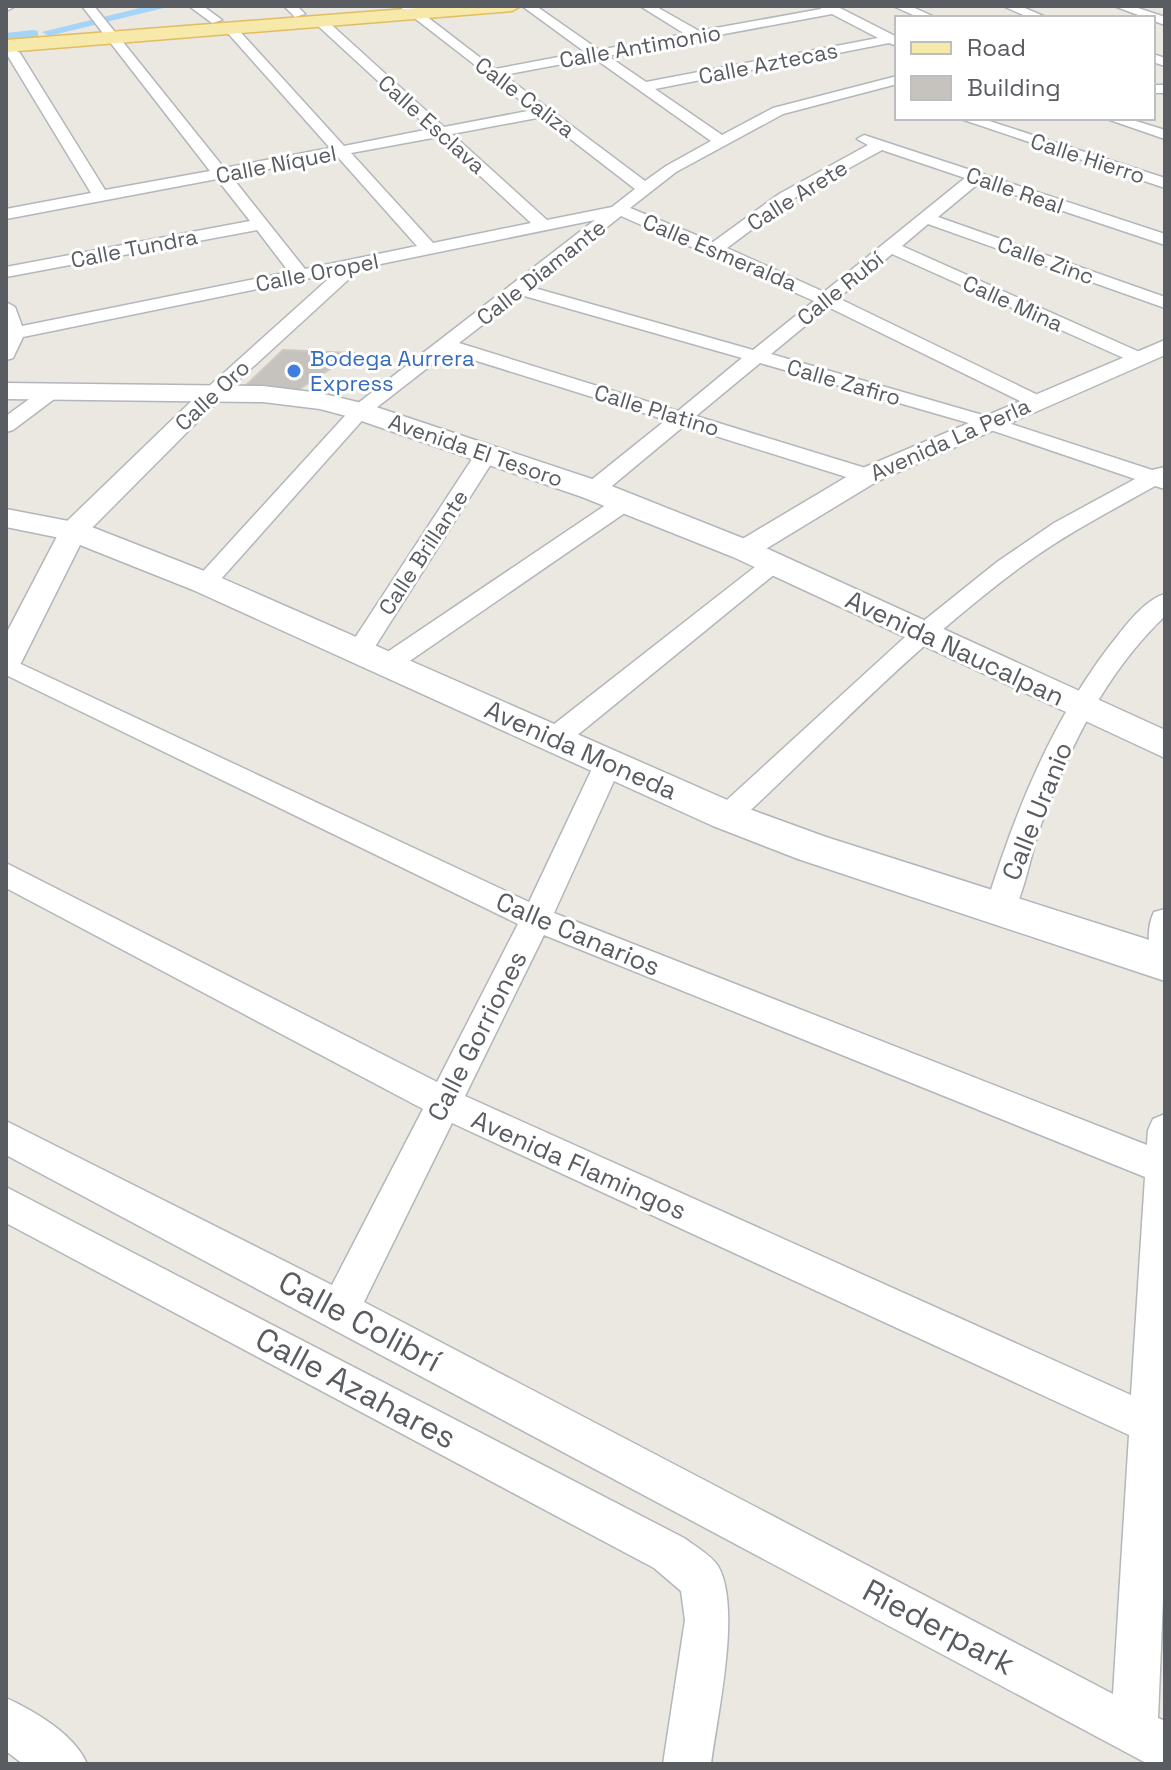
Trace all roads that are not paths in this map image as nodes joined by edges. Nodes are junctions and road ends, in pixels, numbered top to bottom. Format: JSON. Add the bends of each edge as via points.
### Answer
{"nodes":[{"id":1,"x":88,"y":6,"type":"edge"},
{"id":2,"x":195,"y":6,"type":"edge"},
{"id":3,"x":512,"y":6,"type":"edge"},
{"id":4,"x":528,"y":6,"type":"edge"},
{"id":5,"x":646,"y":6,"type":"edge"},
{"id":6,"x":899,"y":6,"type":"edge"},
{"id":7,"x":1009,"y":6,"type":"edge"},
{"id":8,"x":1120,"y":6,"type":"edge"},
{"id":9,"x":408,"y":8,"type":"edge"},
{"id":10,"x":829,"y":8,"type":"edge"},
{"id":11,"x":294,"y":10,"type":"edge"},
{"id":12,"x":926,"y":16,"type":"edge"},
{"id":13,"x":1036,"y":16,"type":"edge"},
{"id":14,"x":1145,"y":16,"type":"edge"},
{"id":15,"x":320,"y":21,"type":"junction"},
{"id":16,"x":223,"y":24,"type":"junction"},
{"id":17,"x":108,"y":28,"type":"junction"},
{"id":18,"x":697,"y":35,"type":"junction"},
{"id":19,"x":894,"y":41,"type":"edge"},
{"id":20,"x":710,"y":43,"type":"dead end"},
{"id":21,"x":8,"y":47,"type":"edge"},
{"id":22,"x":597,"y":54,"type":"junction"},
{"id":23,"x":736,"y":59,"type":"dead end"},
{"id":24,"x":750,"y":67,"type":"junction"},
{"id":25,"x":493,"y":73,"type":"junction"},
{"id":26,"x":773,"y":80,"type":"dead end"},
{"id":27,"x":895,"y":80,"type":"edge"},
{"id":28,"x":872,"y":86,"type":"junction"},
{"id":29,"x":644,"y":87,"type":"junction"},
{"id":30,"x":895,"y":93,"type":"edge"},
{"id":31,"x":546,"y":112,"type":"junction"},
{"id":32,"x":971,"y":120,"type":"edge"},
{"id":33,"x":1117,"y":120,"type":"edge"},
{"id":34,"x":442,"y":133,"type":"junction"},
{"id":35,"x":1165,"y":135,"type":"edge"},
{"id":36,"x":719,"y":140,"type":"junction"},
{"id":37,"x":872,"y":142,"type":"joint"},
{"id":38,"x":344,"y":152,"type":"junction"},
{"id":39,"x":223,"y":174,"type":"junction"},
{"id":40,"x":976,"y":177,"type":"junction"},
{"id":41,"x":1165,"y":183,"type":"edge"},
{"id":42,"x":645,"y":189,"type":"junction"},
{"id":43,"x":101,"y":196,"type":"junction"},
{"id":44,"x":620,"y":210,"type":"junction"},
{"id":45,"x":6,"y":214,"type":"edge"},
{"id":46,"x":926,"y":218,"type":"junction"},
{"id":47,"x":261,"y":224,"type":"junction"},
{"id":48,"x":544,"y":226,"type":"junction"},
{"id":49,"x":1165,"y":240,"type":"edge"},
{"id":50,"x":890,"y":247,"type":"junction"},
{"id":51,"x":716,"y":248,"type":"junction"},
{"id":52,"x":429,"y":249,"type":"junction"},
{"id":53,"x":354,"y":264,"type":"junction"},
{"id":54,"x":6,"y":272,"type":"edge"},
{"id":55,"x":301,"y":275,"type":"junction"},
{"id":56,"x":520,"y":289,"type":"junction"},
{"id":57,"x":827,"y":299,"type":"junction"},
{"id":58,"x":1165,"y":303,"type":"edge"},
{"id":59,"x":9,"y":318,"type":"edge"},
{"id":60,"x":448,"y":346,"type":"junction"},
{"id":61,"x":1165,"y":347,"type":"edge"},
{"id":62,"x":6,"y":354,"type":"edge"},
{"id":63,"x":755,"y":357,"type":"junction"},
{"id":64,"x":1137,"y":358,"type":"junction"},
{"id":65,"x":6,"y":391,"type":"edge"},
{"id":66,"x":50,"y":393,"type":"junction"},
{"id":67,"x":213,"y":393,"type":"junction"},
{"id":68,"x":1035,"y":401,"type":"junction"},
{"id":69,"x":360,"y":411,"type":"junction"},
{"id":70,"x":682,"y":418,"type":"junction"},
{"id":71,"x":986,"y":422,"type":"junction"},
{"id":72,"x":6,"y":426,"type":"edge"},
{"id":73,"x":487,"y":453,"type":"junction"},
{"id":74,"x":867,"y":476,"type":"junction"},
{"id":75,"x":1161,"y":478,"type":"edge"},
{"id":76,"x":593,"y":490,"type":"junction"},
{"id":77,"x":624,"y":503,"type":"junction"},
{"id":78,"x":6,"y":518,"type":"edge"},
{"id":79,"x":73,"y":531,"type":"junction"},
{"id":80,"x":759,"y":557,"type":"junction"},
{"id":81,"x":205,"y":583,"type":"junction"},
{"id":82,"x":1165,"y":602,"type":"edge"},
{"id":83,"x":925,"y":633,"type":"junction"},
{"id":84,"x":375,"y":657,"type":"junction"},
{"id":85,"x":6,"y":664,"type":"edge"},
{"id":86,"x":1081,"y":707,"type":"junction"},
{"id":87,"x":554,"y":739,"type":"junction"},
{"id":88,"x":1165,"y":745,"type":"edge"},
{"id":89,"x":609,"y":761,"type":"junction"},
{"id":90,"x":727,"y":816,"type":"junction"},
{"id":91,"x":6,"y":874,"type":"edge"},
{"id":92,"x":1000,"y":909,"type":"junction"},
{"id":93,"x":536,"y":919,"type":"junction"},
{"id":94,"x":1165,"y":921,"type":"edge"},
{"id":95,"x":1165,"y":951,"type":"edge"},
{"id":96,"x":1165,"y":963,"type":"edge"},
{"id":97,"x":444,"y":1103,"type":"junction"},
{"id":98,"x":6,"y":1137,"type":"edge"},
{"id":99,"x":1164,"y":1156,"type":"edge"},
{"id":100,"x":6,"y":1204,"type":"edge"},
{"id":101,"x":340,"y":1310,"type":"junction"},
{"id":102,"x":1158,"y":1428,"type":"edge"},
{"id":103,"x":713,"y":1507,"type":"joint"},
{"id":104,"x":6,"y":1722,"type":"edge"},
{"id":105,"x":1149,"y":1738,"type":"edge"},
{"id":106,"x":63,"y":1764,"type":"edge"},
{"id":107,"x":687,"y":1764,"type":"edge"}],
"edges":[{"from":1,"to":17,"type":"street"},
{"from":2,"to":16,"type":"street"},
{"from":3,"to":9,"type":"main road"},
{"from":4,"to":22,"type":"street"},
{"from":5,"to":18,"type":"street"},
{"from":6,"to":12,"type":"street"},
{"from":7,"to":13,"type":"street"},
{"from":8,"to":14,"type":"street"},
{"from":9,"to":11,"type":"main road"},
{"from":9,"to":15,"type":"main road"},
{"from":9,"to":25,"type":"street","name":"Calle Caliza"},
{"from":10,"to":18,"type":"street","name":"Calle Antimonio"},
{"from":10,"to":19,"type":"street"},
{"from":11,"to":16,"type":"main road"},
{"from":15,"to":16,"type":"main road"},
{"from":15,"to":34,"type":"street","name":"Calle Esclava"},
{"from":16,"to":17,"type":"main road"},
{"from":16,"to":38,"type":"street"},
{"from":17,"to":21,"type":"main road"},
{"from":17,"to":21,"type":"main road","via":[[53,43]]},
{"from":17,"to":39,"type":"street"},
{"from":18,"to":20,"type":"street"},
{"from":18,"to":22,"type":"street","name":"Calle Antimonio"},
{"from":19,"to":24,"type":"street","name":"Calle Aztecas"},
{"from":21,"to":43,"type":"street"},
{"from":22,"to":25,"type":"street","name":"Calle Antimonio"},
{"from":22,"to":29,"type":"street"},
{"from":23,"to":24,"type":"street"},
{"from":24,"to":26,"type":"street"},
{"from":24,"to":29,"type":"street","name":"Calle Aztecas"},
{"from":25,"to":31,"type":"street","name":"Calle Caliza"},
{"from":27,"to":28,"type":"street","name":"Calle Diamante"},
{"from":28,"to":30,"type":"street"},
{"from":28,"to":36,"type":"street","name":"Calle Diamante","via":[[804,104]]},
{"from":29,"to":36,"type":"street"},
{"from":31,"to":34,"type":"street","name":"Calle Níquel"},
{"from":31,"to":42,"type":"street","name":"Calle Caliza"},
{"from":32,"to":41,"type":"street","name":"Calle Hierro"},
{"from":33,"to":35,"type":"street"},
{"from":34,"to":38,"type":"street","name":"Calle Níquel"},
{"from":34,"to":48,"type":"street","name":"Calle Esclava"},
{"from":36,"to":42,"type":"street","name":"Calle Diamante"},
{"from":37,"to":40,"type":"street","name":"Calle Real"},
{"from":37,"to":51,"type":"street","name":"Calle Arete"},
{"from":38,"to":39,"type":"street","name":"Calle Níquel"},
{"from":38,"to":52,"type":"street"},
{"from":39,"to":43,"type":"street","name":"Calle Níquel"},
{"from":39,"to":47,"type":"street"},
{"from":40,"to":46,"type":"street","name":"Calle Rubí"},
{"from":40,"to":49,"type":"street","name":"Calle Real"},
{"from":42,"to":44,"type":"street","name":"Calle Diamante"},
{"from":43,"to":45,"type":"street","name":"Calle Níquel"},
{"from":44,"to":48,"type":"street","name":"Calle Oropel"},
{"from":44,"to":51,"type":"street","name":"Calle Esmeralda"},
{"from":44,"to":56,"type":"street","name":"Calle Diamante"},
{"from":46,"to":50,"type":"street","name":"Calle Rubí"},
{"from":46,"to":58,"type":"street","name":"Calle Zinc"},
{"from":47,"to":54,"type":"street","name":"Calle Tundra"},
{"from":47,"to":55,"type":"street"},
{"from":48,"to":52,"type":"street","name":"Calle Oropel"},
{"from":50,"to":57,"type":"street","name":"Calle Rubí"},
{"from":50,"to":64,"type":"street","name":"Calle Mina"},
{"from":51,"to":57,"type":"street","name":"Calle Esmeralda"},
{"from":52,"to":53,"type":"street","name":"Calle Oropel"},
{"from":53,"to":55,"type":"street","name":"Calle Oropel"},
{"from":53,"to":67,"type":"street","name":"Calle Oro"},
{"from":55,"to":59,"type":"street","name":"Calle Oropel"},
{"from":56,"to":60,"type":"street","name":"Calle Diamante"},
{"from":56,"to":63,"type":"street","name":"Calle Zafiro"},
{"from":57,"to":63,"type":"street","name":"Calle Rubí"},
{"from":57,"to":68,"type":"street","name":"Calle Esmeralda"},
{"from":59,"to":62,"type":"street","via":[[12,347]]},
{"from":60,"to":69,"type":"street","name":"Calle Diamante"},
{"from":60,"to":70,"type":"street","name":"Calle Platino"},
{"from":61,"to":64,"type":"street","name":"Avenida La Perla"},
{"from":63,"to":70,"type":"street","name":"Calle Rubí"},
{"from":63,"to":71,"type":"street","name":"Calle Zafiro"},
{"from":64,"to":68,"type":"street","name":"Avenida La Perla"},
{"from":65,"to":66,"type":"main road","name":"Avenida El Tesoro"},
{"from":66,"to":67,"type":"main road","name":"Avenida El Tesoro"},
{"from":66,"to":72,"type":"street"},
{"from":67,"to":69,"type":"main road","name":"Avenida El Tesoro","via":[[263,394]]},
{"from":67,"to":79,"type":"street","name":"Calle Oro"},
{"from":68,"to":71,"type":"street","name":"Avenida La Perla"},
{"from":69,"to":73,"type":"main road","name":"Avenida El Tesoro"},
{"from":69,"to":81,"type":"street","name":"Calle Diamante"},
{"from":70,"to":74,"type":"street","name":"Calle Platino"},
{"from":70,"to":76,"type":"street","name":"Calle Rubí"},
{"from":71,"to":74,"type":"street","name":"Avenida La Perla"},
{"from":71,"to":75,"type":"street","name":"Calle Zafiro"},
{"from":73,"to":76,"type":"main road","name":"Avenida El Tesoro"},
{"from":73,"to":84,"type":"street","name":"Calle Brillante"},
{"from":74,"to":80,"type":"street","name":"Avenida La Perla"},
{"from":75,"to":83,"type":"street","via":[[1062,528]]},
{"from":76,"to":77,"type":"main road","name":"Avenida El Tesoro"},
{"from":77,"to":80,"type":"main road","name":"Avenida El Tesoro"},
{"from":77,"to":84,"type":"street"},
{"from":78,"to":79,"type":"main road","name":"Avenida Moneda"},
{"from":79,"to":81,"type":"main road","name":"Avenida Moneda"},
{"from":79,"to":85,"type":"street","name":"Calle Oro"},
{"from":80,"to":83,"type":"main road","name":"Avenida Naucalpan"},
{"from":80,"to":87,"type":"street"},
{"from":81,"to":84,"type":"main road","name":"Avenida Moneda"},
{"from":82,"to":86,"type":"street","name":"Calle Uranio","via":[[1117,649]]},
{"from":83,"to":86,"type":"main road","name":"Avenida Naucalpan"},
{"from":83,"to":90,"type":"street"},
{"from":84,"to":87,"type":"main road","name":"Avenida Moneda"},
{"from":85,"to":93,"type":"street","name":"Calle Canarios"},
{"from":86,"to":88,"type":"main road","name":"Avenida Naucalpan"},
{"from":86,"to":92,"type":"street","name":"Calle Uranio","via":[[1016,849]]},
{"from":87,"to":89,"type":"main road","name":"Avenida Moneda"},
{"from":89,"to":90,"type":"main road","name":"Avenida Moneda"},
{"from":89,"to":93,"type":"street","name":"Calle Gorriones"},
{"from":90,"to":92,"type":"main road","name":"Avenida Moneda"},
{"from":91,"to":97,"type":"street","name":"Avenida Flamingos"},
{"from":92,"to":96,"type":"main road","name":"Avenida Moneda"},
{"from":93,"to":97,"type":"street","name":"Calle Gorriones"},
{"from":93,"to":99,"type":"street","name":"Calle Canarios"},
{"from":94,"to":95,"type":"street"},
{"from":97,"to":101,"type":"street","name":"Calle Gorriones"},
{"from":97,"to":102,"type":"street","name":"Avenida Flamingos"},
{"from":98,"to":101,"type":"street","name":"Calle Colibrí"},
{"from":99,"to":102,"type":"street"},
{"from":100,"to":107,"type":"street","name":"Calle Azahares","via":[[669,1553],[701,1579],[707,1620]]},
{"from":101,"to":103,"type":"street","name":"Calle Colibrí"},
{"from":102,"to":105,"type":"street"},
{"from":103,"to":105,"type":"street","name":"Riederpark"},
{"from":104,"to":106,"type":"street"}]}
